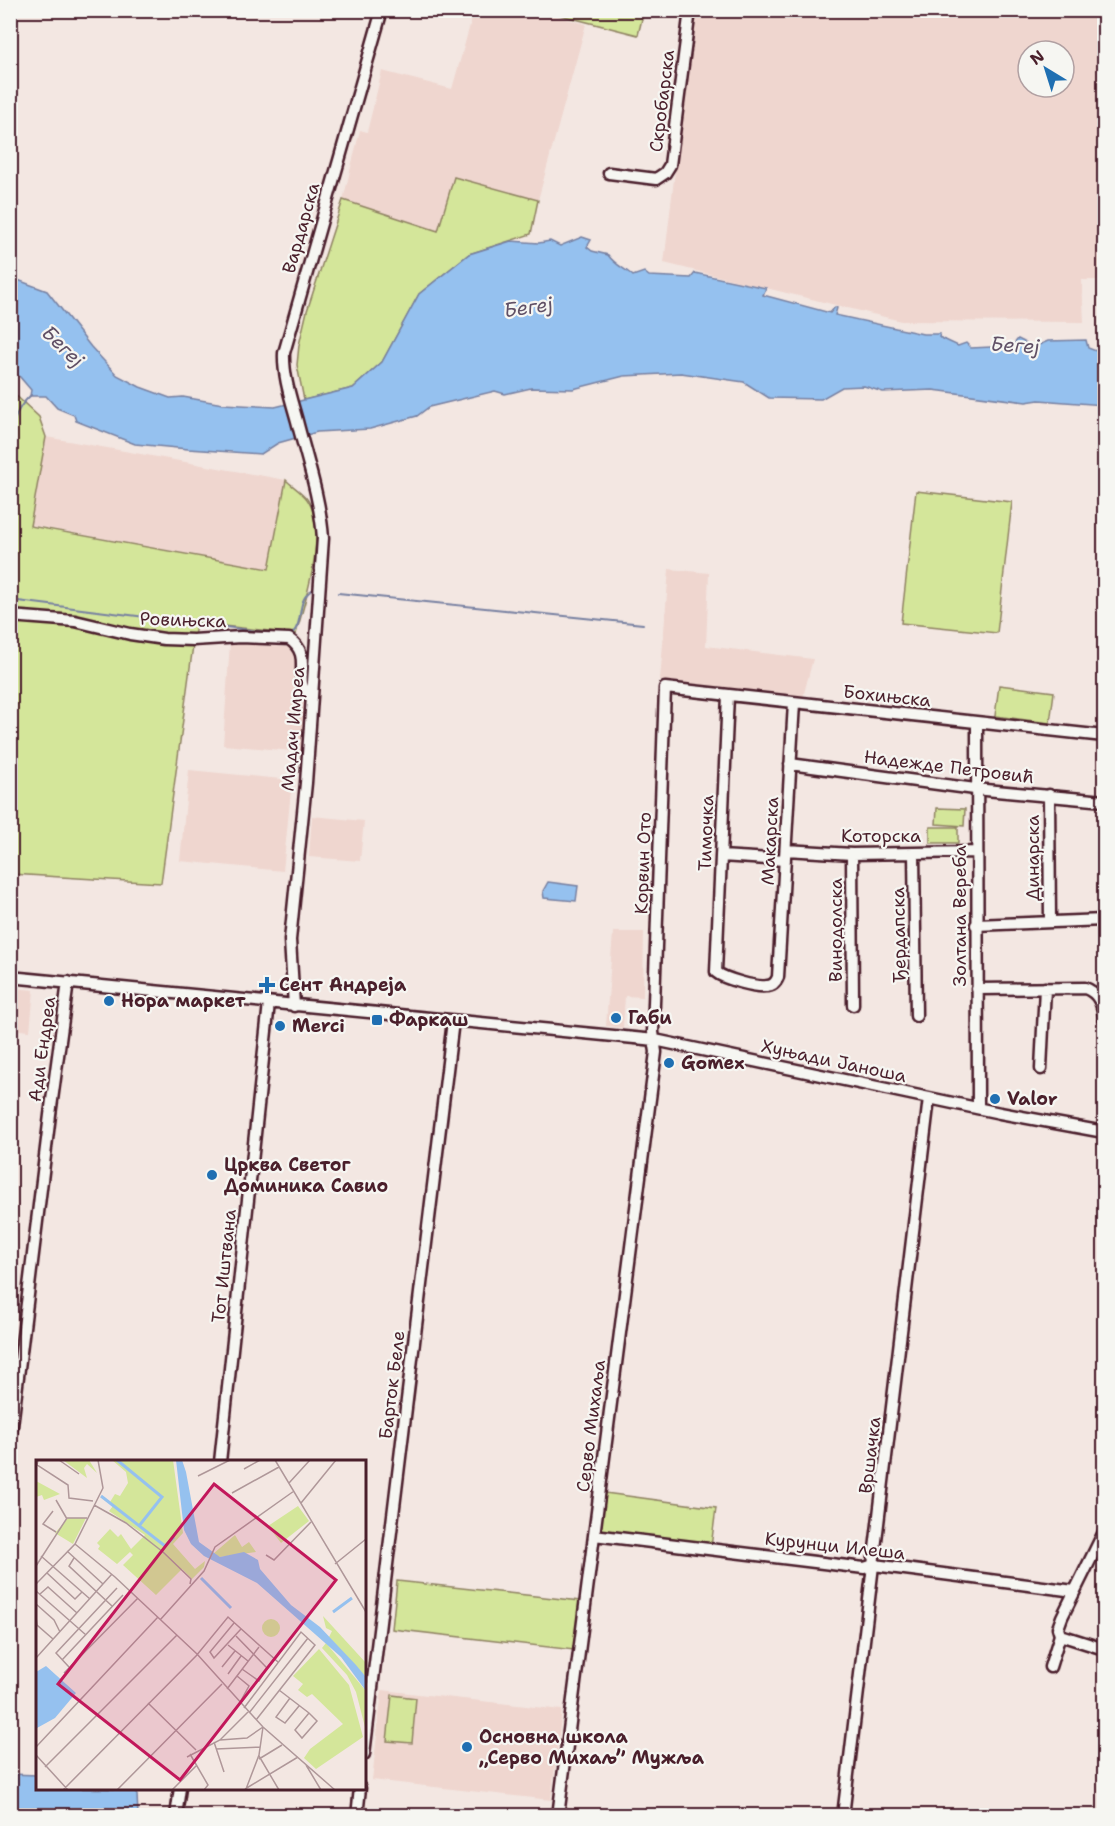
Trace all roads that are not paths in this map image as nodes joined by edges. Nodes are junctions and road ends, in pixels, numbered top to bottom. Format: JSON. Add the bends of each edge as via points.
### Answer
{"nodes":[{"id":1,"x":382,"y":10,"type":"edge"},
{"id":2,"x":690,"y":10,"type":"edge"},
{"id":3,"x":609,"y":173,"type":"dead end"},
{"id":4,"x":306,"y":456,"type":"joint"},
{"id":5,"x":10,"y":616,"type":"edge"},
{"id":6,"x":665,"y":688,"type":"joint"},
{"id":7,"x":728,"y":695,"type":"junction"},
{"id":8,"x":312,"y":696,"type":"junction"},
{"id":9,"x":794,"y":703,"type":"junction"},
{"id":10,"x":976,"y":723,"type":"junction"},
{"id":11,"x":1104,"y":736,"type":"edge"},
{"id":12,"x":790,"y":764,"type":"junction"},
{"id":13,"x":975,"y":789,"type":"junction"},
{"id":14,"x":1049,"y":795,"type":"junction"},
{"id":15,"x":1104,"y":801,"type":"edge"},
{"id":16,"x":976,"y":852,"type":"junction"},
{"id":17,"x":914,"y":853,"type":"junction"},
{"id":18,"x":852,"y":854,"type":"junction"},
{"id":19,"x":785,"y":855,"type":"junction"},
{"id":20,"x":721,"y":856,"type":"junction"},
{"id":21,"x":1104,"y":920,"type":"edge"},
{"id":22,"x":1050,"y":921,"type":"junction"},
{"id":23,"x":976,"y":925,"type":"junction"},
{"id":24,"x":716,"y":972,"type":"joint"},
{"id":25,"x":10,"y":977,"type":"edge"},
{"id":26,"x":68,"y":982,"type":"junction"},
{"id":27,"x":1045,"y":988,"type":"junction"},
{"id":28,"x":977,"y":989,"type":"junction"},
{"id":29,"x":269,"y":1003,"type":"junction"},
{"id":30,"x":853,"y":1005,"type":"dead end"},
{"id":31,"x":294,"y":1006,"type":"junction"},
{"id":32,"x":916,"y":1016,"type":"dead end"},
{"id":33,"x":1104,"y":1019,"type":"edge"},
{"id":34,"x":453,"y":1021,"type":"junction"},
{"id":35,"x":655,"y":1040,"type":"junction"},
{"id":36,"x":1041,"y":1069,"type":"dead end"},
{"id":37,"x":929,"y":1098,"type":"junction"},
{"id":38,"x":978,"y":1108,"type":"junction"},
{"id":39,"x":1104,"y":1132,"type":"edge"},
{"id":40,"x":10,"y":1442,"type":"edge"},
{"id":41,"x":220,"y":1460,"type":"edge"},
{"id":42,"x":1104,"y":1532,"type":"edge"},
{"id":43,"x":594,"y":1535,"type":"junction"},
{"id":44,"x":874,"y":1565,"type":"junction"},
{"id":45,"x":1074,"y":1591,"type":"junction"},
{"id":46,"x":1060,"y":1635,"type":"junction"},
{"id":47,"x":1104,"y":1650,"type":"edge"},
{"id":48,"x":1050,"y":1667,"type":"dead end"},
{"id":49,"x":366,"y":1738,"type":"edge"},
{"id":50,"x":180,"y":1790,"type":"edge"},
{"id":51,"x":360,"y":1790,"type":"edge"},
{"id":52,"x":176,"y":1815,"type":"edge"},
{"id":53,"x":357,"y":1815,"type":"edge"},
{"id":54,"x":558,"y":1815,"type":"edge"},
{"id":55,"x":843,"y":1815,"type":"edge"}],
"edges":[{"from":1,"to":4,"type":"street","name":"Вардарска","via":[[287,341],[284,365],[288,390]]},
{"from":2,"to":3,"type":"street","name":"Скробарска","via":[[670,165],[656,179]]},
{"from":4,"to":8,"type":"street","name":"Мадач Имреа","via":[[320,507],[323,538]]},
{"from":5,"to":8,"type":"street","name":"Ровињска","via":[[83,622],[164,639],[289,639],[300,650],[303,686]]},
{"from":6,"to":7,"type":"street","name":"Бохињска"},
{"from":6,"to":35,"type":"street","name":"Корвин Ото"},
{"from":7,"to":9,"type":"street","name":"Бохињска"},
{"from":7,"to":20,"type":"street","name":"Тимочка"},
{"from":8,"to":31,"type":"street","name":"Мадач Имреа","via":[[290,940]]},
{"from":9,"to":10,"type":"street","name":"Бохињска"},
{"from":9,"to":12,"type":"street","name":"Макарска"},
{"from":10,"to":11,"type":"street","name":"Бохињска"},
{"from":10,"to":13,"type":"street","name":"Золтана Вереба"},
{"from":12,"to":13,"type":"street","name":"Надежде Петровић"},
{"from":12,"to":19,"type":"street","name":"Макарска"},
{"from":13,"to":14,"type":"street","name":"Надежде Петровић"},
{"from":13,"to":16,"type":"street","name":"Золтана Вереба"},
{"from":14,"to":15,"type":"street","name":"Надежде Петровић"},
{"from":14,"to":22,"type":"street","name":"Динарска"},
{"from":16,"to":17,"type":"street","name":"Которска"},
{"from":16,"to":23,"type":"street","name":"Золтана Вереба"},
{"from":17,"to":18,"type":"street","name":"Которска"},
{"from":17,"to":32,"type":"street","name":"Ђердапска"},
{"from":18,"to":19,"type":"street","name":"Которска"},
{"from":18,"to":30,"type":"street","name":"Винодолска"},
{"from":19,"to":20,"type":"street","name":"Которска"},
{"from":19,"to":24,"type":"street","name":"Макарска","via":[[777,980],[765,987],[724,978]]},
{"from":20,"to":24,"type":"street","name":"Тимочка"},
{"from":21,"to":22,"type":"street"},
{"from":22,"to":23,"type":"street"},
{"from":23,"to":28,"type":"street","name":"Золтана Вереба"},
{"from":25,"to":26,"type":"street","name":"Хуњади Јаноша"},
{"from":26,"to":29,"type":"street","name":"Хуњади Јаноша"},
{"from":26,"to":40,"type":"street","name":"Ади Ендреа"},
{"from":27,"to":28,"type":"street"},
{"from":27,"to":33,"type":"street","via":[[1093,991],[1103,1007]]},
{"from":27,"to":36,"type":"street"},
{"from":28,"to":38,"type":"street","name":"Золтана Вереба"},
{"from":29,"to":31,"type":"street","name":"Хуњади Јаноша"},
{"from":29,"to":41,"type":"street","name":"Тот Иштвана"},
{"from":31,"to":34,"type":"street","name":"Хуњади Јаноша"},
{"from":34,"to":35,"type":"street","name":"Хуњади Јаноша"},
{"from":34,"to":49,"type":"street","name":"Барток Беле"},
{"from":35,"to":37,"type":"street","name":"Хуњади Јаноша"},
{"from":35,"to":43,"type":"street","name":"Серво Михаља"},
{"from":37,"to":38,"type":"street","name":"Хуњади Јаноша"},
{"from":37,"to":44,"type":"street","name":"Вршачка"},
{"from":38,"to":39,"type":"street","name":"Хуњади Јаноша"},
{"from":42,"to":45,"type":"street"},
{"from":43,"to":44,"type":"street","name":"Курунци Илеша","via":[[864,1568]]},
{"from":43,"to":54,"type":"street","name":"Серво Михаља"},
{"from":44,"to":45,"type":"street","name":"Курунци Илеша"},
{"from":44,"to":55,"type":"street","name":"Вршачка"},
{"from":45,"to":46,"type":"street","via":[[1058,1628]]},
{"from":46,"to":47,"type":"street"},
{"from":46,"to":48,"type":"street"},
{"from":50,"to":52,"type":"street"},
{"from":51,"to":53,"type":"street"}]}
